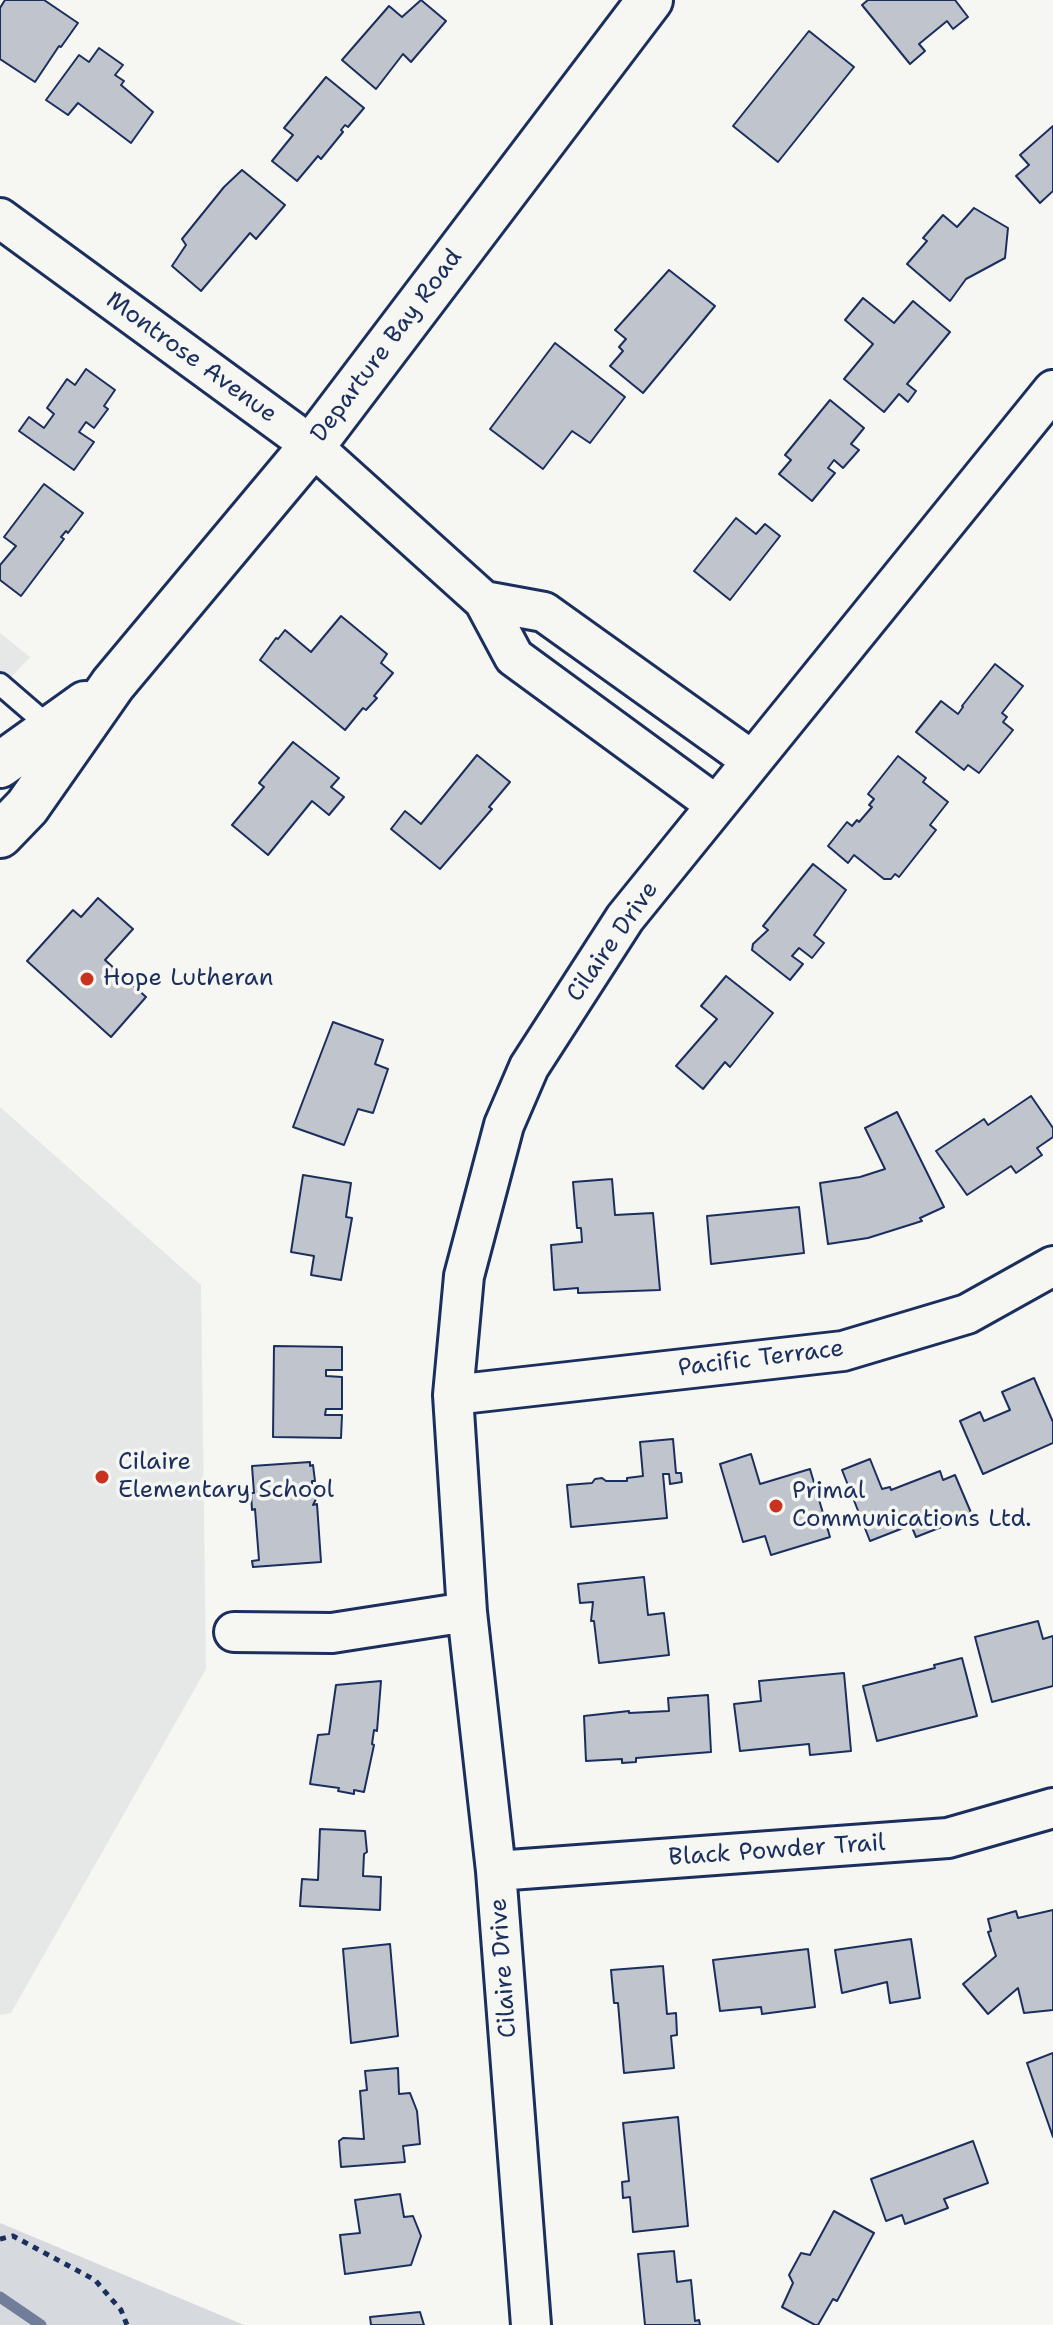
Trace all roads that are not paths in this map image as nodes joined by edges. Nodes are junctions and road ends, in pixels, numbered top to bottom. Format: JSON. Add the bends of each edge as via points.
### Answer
{"nodes":[{"id":1,"x":650,"y":0,"type":"edge"},
{"id":2,"x":0,"y":218,"type":"edge"},
{"id":3,"x":1053,"y":390,"type":"edge"},
{"id":4,"x":312,"y":446,"type":"junction"},
{"id":5,"x":484,"y":601,"type":"junction"},
{"id":6,"x":0,"y":684,"type":"edge"},
{"id":7,"x":113,"y":684,"type":"junction"},
{"id":8,"x":51,"y":728,"type":"junction"},
{"id":9,"x":751,"y":760,"type":"junction"},
{"id":10,"x":0,"y":765,"type":"edge"},
{"id":11,"x":716,"y":805,"type":"junction"},
{"id":12,"x":0,"y":835,"type":"edge"},
{"id":13,"x":1053,"y":1266,"type":"edge"},
{"id":14,"x":453,"y":1395,"type":"junction"},
{"id":15,"x":467,"y":1612,"type":"junction"},
{"id":16,"x":234,"y":1632,"type":"dead end"},
{"id":17,"x":1053,"y":1808,"type":"edge"},
{"id":18,"x":496,"y":1871,"type":"junction"},
{"id":19,"x":531,"y":2325,"type":"edge"}],
"edges":[{"from":1,"to":4,"type":"main road","name":"Departure Bay Road"},
{"from":2,"to":4,"type":"street","name":"Montrose Avenue"},
{"from":3,"to":9,"type":"street","name":"Cilaire Drive"},
{"from":4,"to":5,"type":"street","name":"Montrose Avenue"},
{"from":4,"to":7,"type":"main road","name":"Departure Bay Road"},
{"from":5,"to":9,"type":"street","via":[[544,612]]},
{"from":5,"to":11,"type":"street","name":"Montrose Avenue","via":[[514,657]]},
{"from":6,"to":8,"type":"lane"},
{"from":7,"to":8,"type":"main road","name":"Departure Bay Road"},
{"from":7,"to":12,"type":"main road","name":"Departure Bay Road","via":[[27,807]]},
{"from":8,"to":10,"type":"main road","name":"Departure Bay Road"},
{"from":9,"to":11,"type":"street","name":"Cilaire Drive"},
{"from":11,"to":14,"type":"street","name":"Cilaire Drive","via":[[625,918],[529,1067],[504,1125],[464,1276]]},
{"from":13,"to":14,"type":"street","name":"Pacific Terrace","via":[[967,1314],[843,1351]]},
{"from":14,"to":15,"type":"street","name":"Cilaire Drive"},
{"from":15,"to":16,"type":"street","via":[[332,1633]]},
{"from":15,"to":18,"type":"street","name":"Cilaire Drive"},
{"from":17,"to":18,"type":"street","name":"Black Powder Trail","via":[[948,1838]]},
{"from":18,"to":19,"type":"street","name":"Cilaire Drive"}]}
